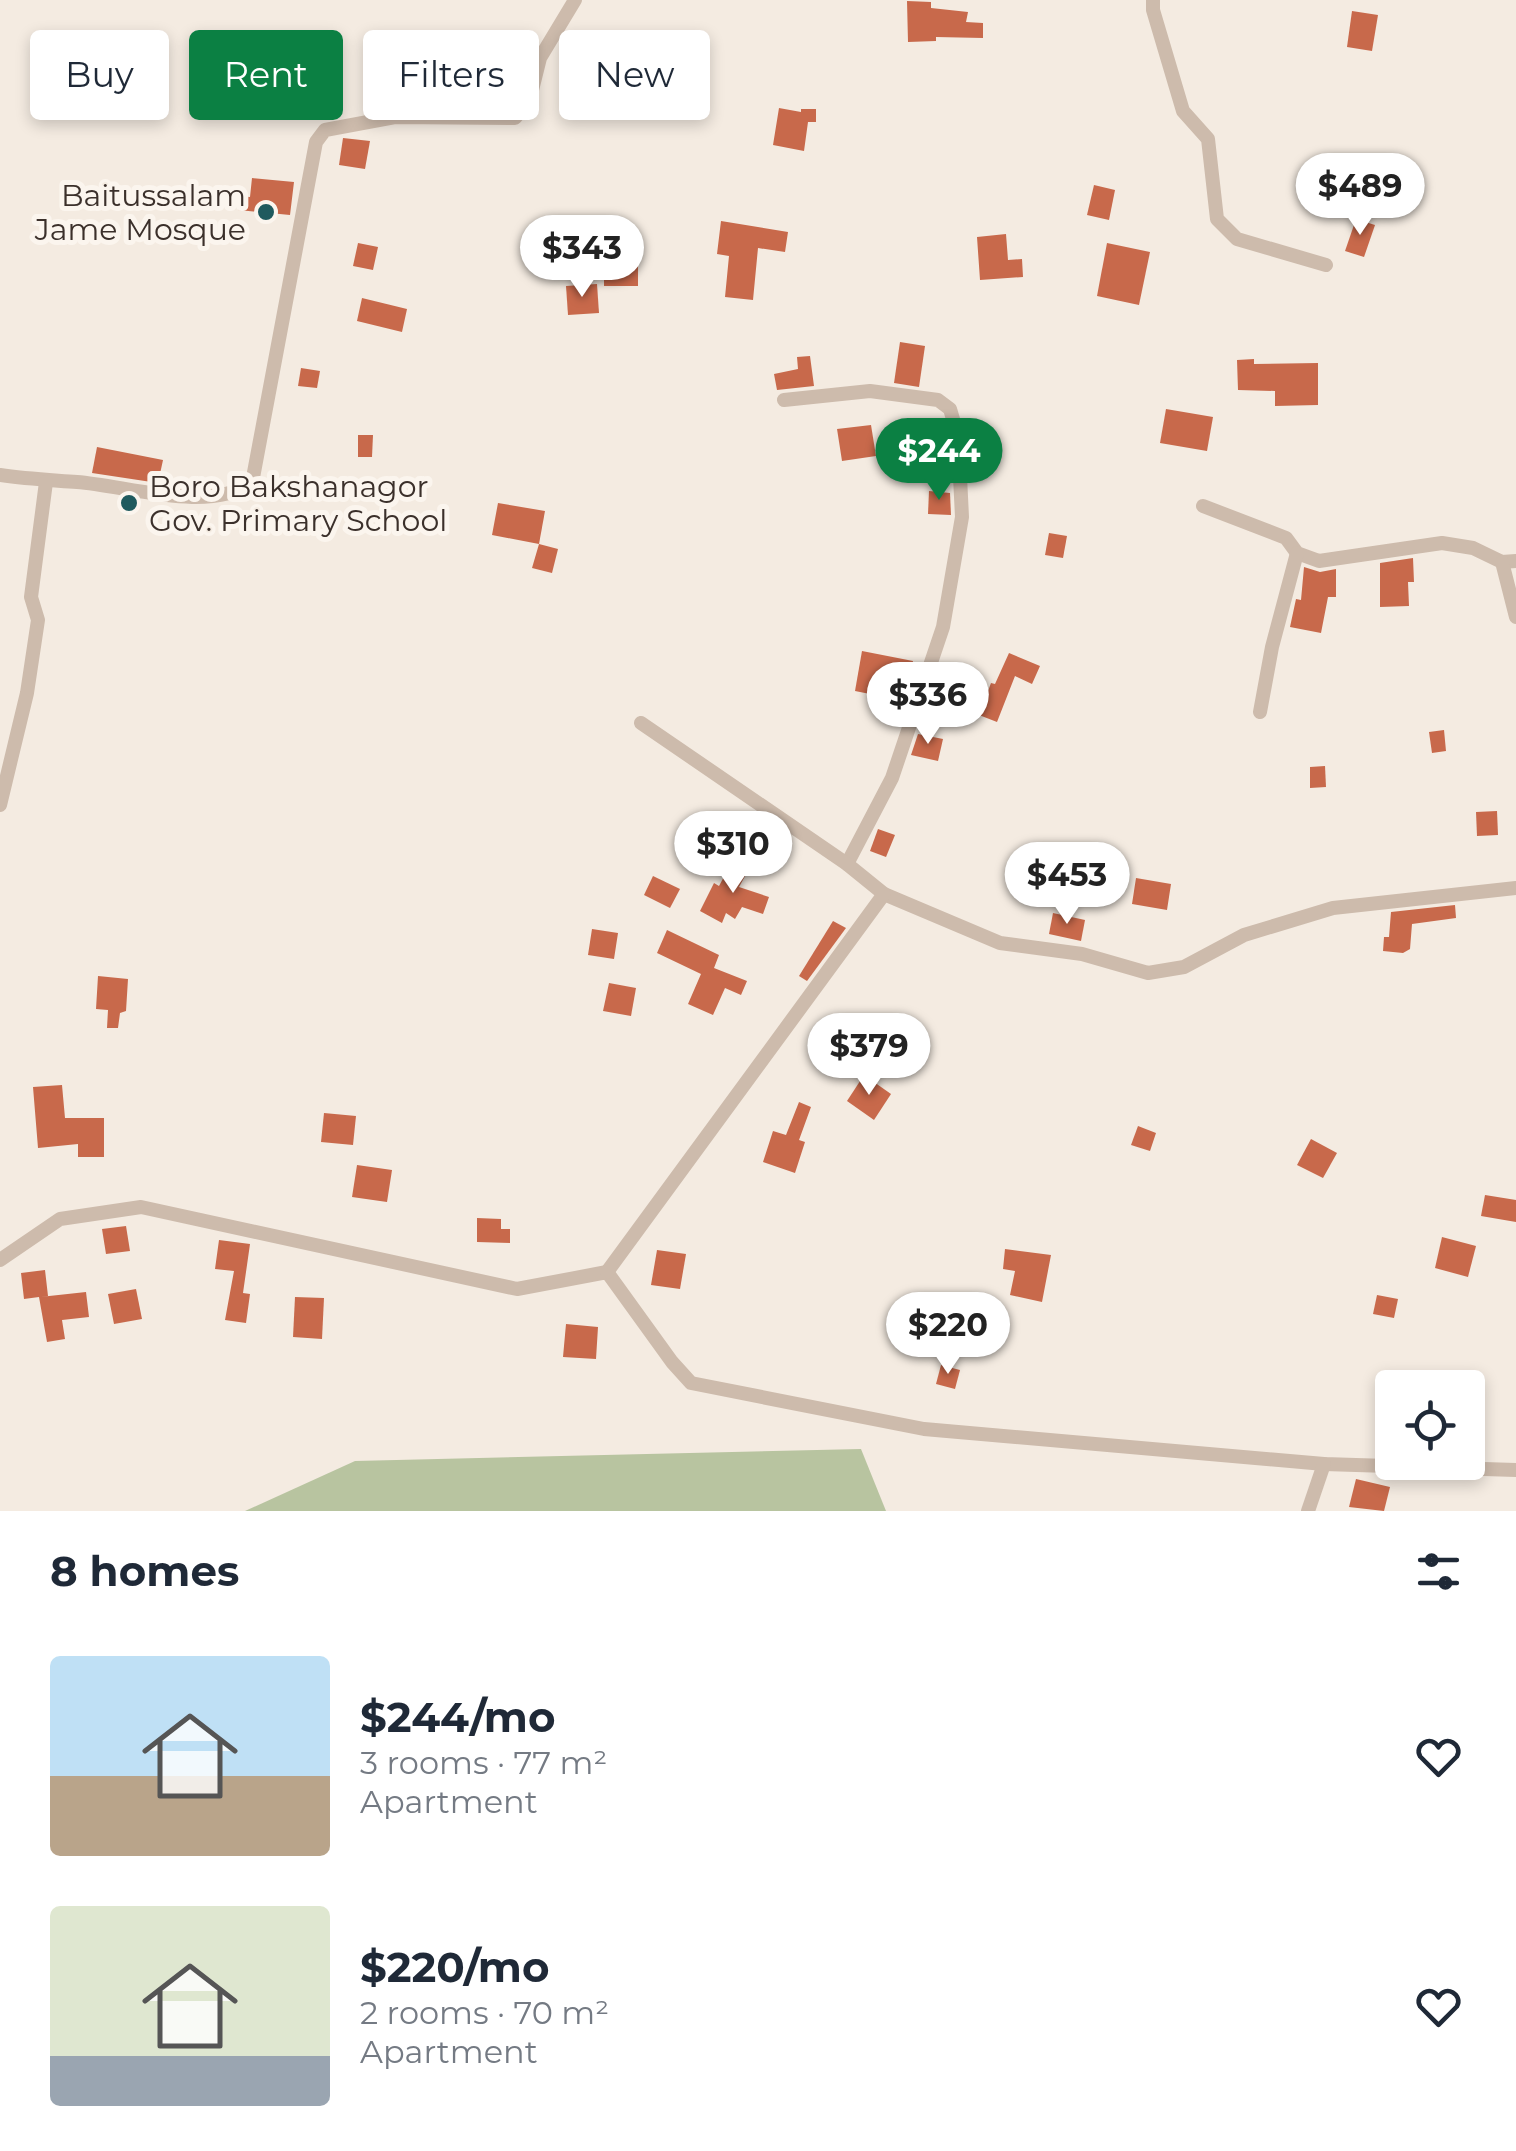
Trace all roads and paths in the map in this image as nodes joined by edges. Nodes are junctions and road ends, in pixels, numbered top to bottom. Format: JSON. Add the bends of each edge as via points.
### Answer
{"nodes":[{"id":1,"x":575,"y":0,"type":"edge"},
{"id":2,"x":1153,"y":0,"type":"edge"},
{"id":3,"x":1326,"y":265,"type":"dead end"},
{"id":4,"x":784,"y":400,"type":"dead end"},
{"id":5,"x":0,"y":475,"type":"edge"},
{"id":6,"x":46,"y":482,"type":"junction"},
{"id":7,"x":1202,"y":506,"type":"dead end"},
{"id":8,"x":1297,"y":554,"type":"junction"},
{"id":9,"x":1509,"y":562,"type":"edge"},
{"id":10,"x":1516,"y":617,"type":"edge"},
{"id":11,"x":1260,"y":712,"type":"dead end"},
{"id":12,"x":641,"y":723,"type":"dead end"},
{"id":13,"x":0,"y":805,"type":"edge"},
{"id":14,"x":847,"y":864,"type":"junction"},
{"id":15,"x":1516,"y":888,"type":"edge"},
{"id":16,"x":884,"y":894,"type":"junction"},
{"id":17,"x":0,"y":1260,"type":"edge"},
{"id":18,"x":608,"y":1272,"type":"junction"},
{"id":19,"x":1324,"y":1464,"type":"junction"},
{"id":20,"x":1516,"y":1470,"type":"edge"},
{"id":21,"x":1308,"y":1511,"type":"edge"}],
"edges":[{"from":1,"to":6,"type":"street","via":[[540,58],[529,102],[514,118],[395,117],[325,130],[316,142],[252,483],[217,497]]},
{"from":2,"to":3,"type":"street","via":[[1184,112],[1208,139],[1218,219],[1237,238]]},
{"from":4,"to":14,"type":"street","via":[[870,391],[938,400],[950,409],[958,436],[962,517],[942,627],[892,778]]},
{"from":5,"to":6,"type":"street"},
{"from":6,"to":13,"type":"street","via":[[31,597],[38,620]]},
{"from":7,"to":8,"type":"street","via":[[1286,538]]},
{"from":8,"to":9,"type":"street","via":[[1319,561],[1442,543]]},
{"from":8,"to":11,"type":"street"},
{"from":9,"to":10,"type":"street"},
{"from":12,"to":14,"type":"street"},
{"from":14,"to":16,"type":"street"},
{"from":15,"to":16,"type":"street","via":[[1332,908],[1244,936],[1184,968],[1148,973],[1082,954],[1000,942]]},
{"from":16,"to":18,"type":"street"},
{"from":17,"to":18,"type":"street","via":[[60,1219],[141,1207],[517,1289]]},
{"from":18,"to":19,"type":"street","via":[[691,1383],[924,1429]]},
{"from":19,"to":20,"type":"street"},
{"from":19,"to":21,"type":"street"}]}
